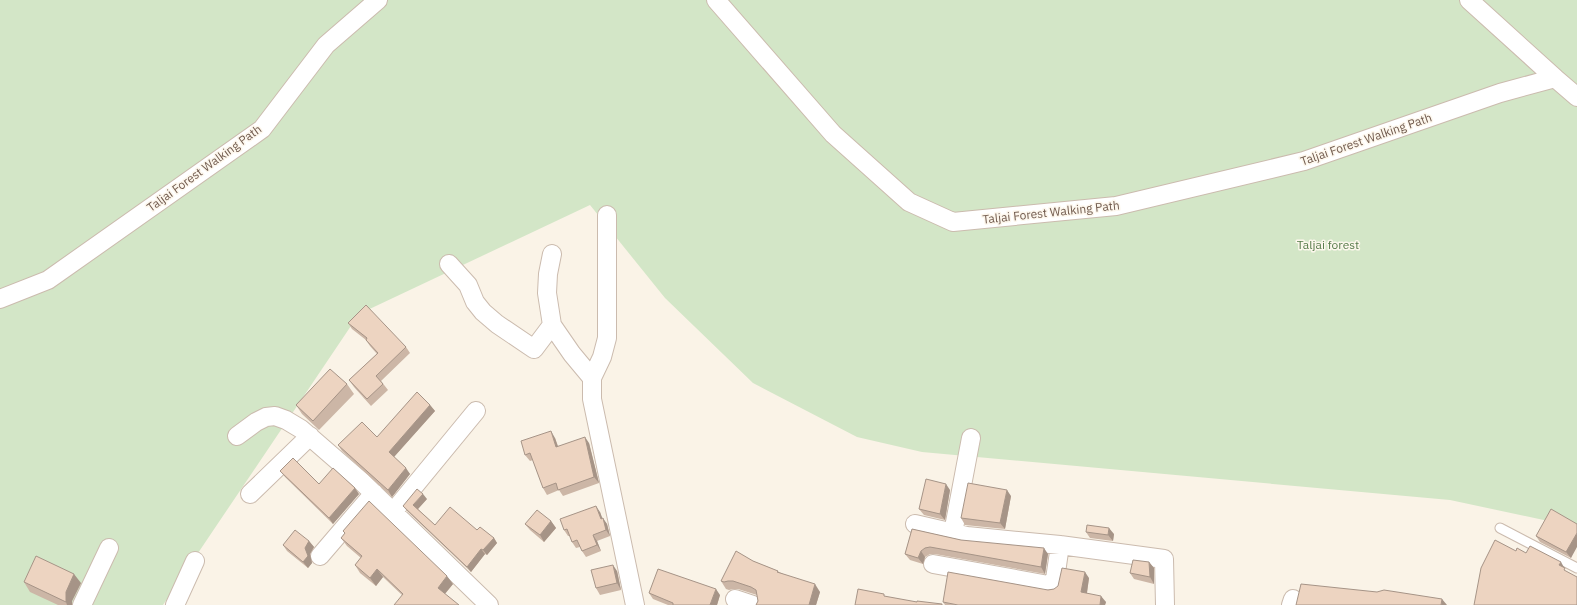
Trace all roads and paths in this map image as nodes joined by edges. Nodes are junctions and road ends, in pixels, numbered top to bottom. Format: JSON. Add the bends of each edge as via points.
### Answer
{"nodes":[{"id":1,"x":378,"y":0,"type":"edge"},
{"id":2,"x":716,"y":0,"type":"edge"},
{"id":3,"x":1469,"y":0,"type":"edge"},
{"id":4,"x":1555,"y":78,"type":"junction"},
{"id":5,"x":1577,"y":97,"type":"edge"},
{"id":6,"x":607,"y":215,"type":"dead end"},
{"id":7,"x":552,"y":254,"type":"dead end"},
{"id":8,"x":449,"y":264,"type":"dead end"},
{"id":9,"x":0,"y":299,"type":"edge"},
{"id":10,"x":552,"y":325,"type":"junction"},
{"id":11,"x":592,"y":378,"type":"junction"},
{"id":12,"x":476,"y":411,"type":"dead end"},
{"id":13,"x":237,"y":436,"type":"dead end"},
{"id":14,"x":310,"y":436,"type":"junction"},
{"id":15,"x":971,"y":438,"type":"dead end"},
{"id":16,"x":374,"y":493,"type":"junction"},
{"id":17,"x":250,"y":494,"type":"dead end"},
{"id":18,"x":393,"y":512,"type":"junction"},
{"id":19,"x":915,"y":524,"type":"dead end"},
{"id":20,"x":1500,"y":528,"type":"dead end"},
{"id":21,"x":952,"y":533,"type":"junction"},
{"id":22,"x":1060,"y":545,"type":"junction"},
{"id":23,"x":109,"y":548,"type":"dead end"},
{"id":24,"x":320,"y":556,"type":"dead end"},
{"id":25,"x":195,"y":561,"type":"dead end"},
{"id":26,"x":933,"y":564,"type":"dead end"},
{"id":27,"x":1577,"y":568,"type":"edge"},
{"id":28,"x":735,"y":599,"type":"dead end"},
{"id":29,"x":1334,"y":599,"type":"edge"},
{"id":30,"x":82,"y":605,"type":"edge"},
{"id":31,"x":175,"y":605,"type":"edge"},
{"id":32,"x":489,"y":605,"type":"edge"},
{"id":33,"x":635,"y":605,"type":"edge"},
{"id":34,"x":753,"y":605,"type":"edge"},
{"id":35,"x":1165,"y":605,"type":"edge"},
{"id":36,"x":1291,"y":605,"type":"edge"}],
"edges":[{"from":1,"to":9,"type":"street","name":"Taljai Forest Walking Path","via":[[326,45],[262,129],[48,280]]},
{"from":2,"to":4,"type":"street","name":"Taljai Forest Walking Path","via":[[833,134],[909,202],[954,222],[1116,206],[1304,161],[1500,93]]},
{"from":3,"to":4,"type":"street"},
{"from":4,"to":5,"type":"street"},
{"from":6,"to":11,"type":"street","via":[[608,338]]},
{"from":7,"to":10,"type":"street","via":[[547,293]]},
{"from":8,"to":10,"type":"street","via":[[468,285],[475,302],[483,312],[534,349]]},
{"from":10,"to":11,"type":"street"},
{"from":11,"to":33,"type":"street","via":[[592,399]]},
{"from":12,"to":18,"type":"street"},
{"from":13,"to":14,"type":"street","via":[[256,422],[275,416]]},
{"from":14,"to":16,"type":"street"},
{"from":14,"to":17,"type":"street"},
{"from":15,"to":21,"type":"street"},
{"from":16,"to":18,"type":"street"},
{"from":16,"to":24,"type":"street"},
{"from":18,"to":32,"type":"street"},
{"from":19,"to":21,"type":"street"},
{"from":20,"to":27,"type":"lane"},
{"from":21,"to":22,"type":"street"},
{"from":22,"to":26,"type":"street","via":[[1054,586]]},
{"from":22,"to":35,"type":"street","via":[[1164,559]]},
{"from":23,"to":30,"type":"street"},
{"from":25,"to":31,"type":"street"},
{"from":28,"to":34,"type":"street"},
{"from":29,"to":36,"type":"street","via":[[1312,597],[1298,603],[1293,599]]}]}
